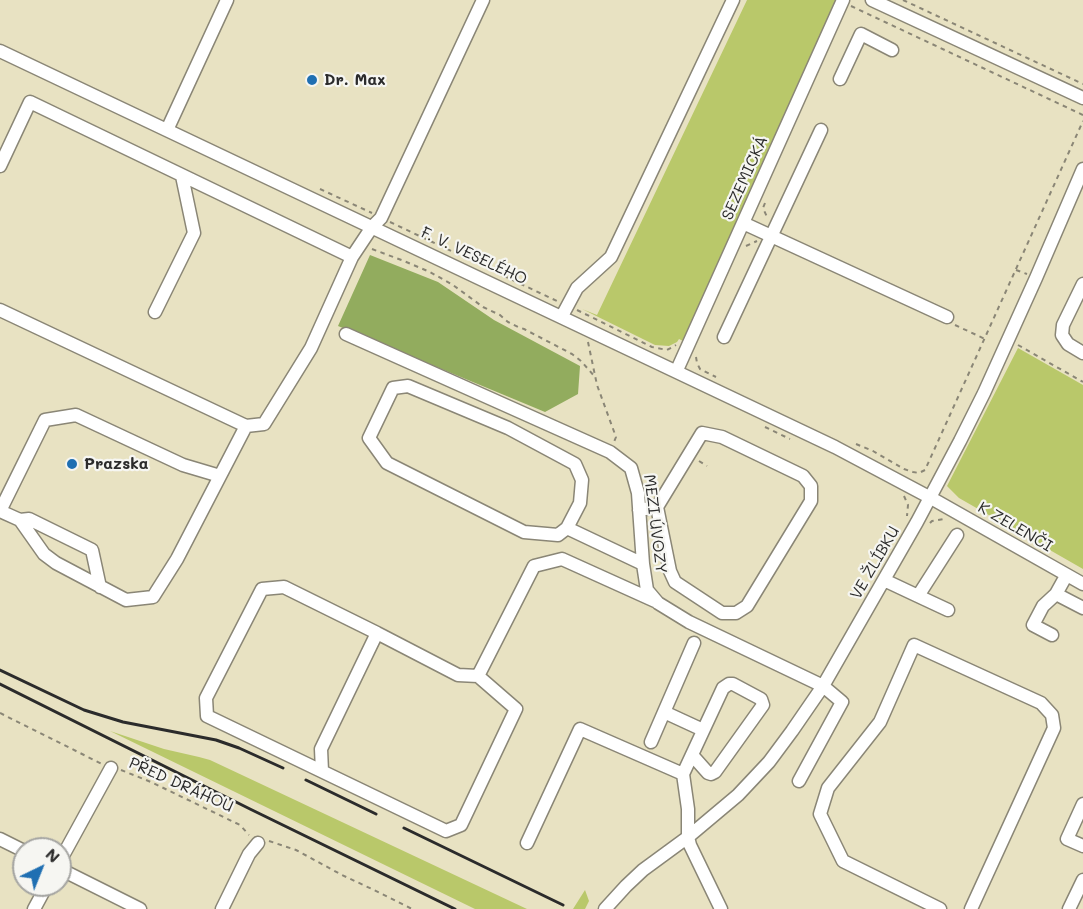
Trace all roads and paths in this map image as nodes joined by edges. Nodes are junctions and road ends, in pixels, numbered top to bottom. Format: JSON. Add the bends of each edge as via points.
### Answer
{"nodes":[{"id":1,"x":227,"y":0,"type":"edge"},
{"id":2,"x":483,"y":0,"type":"edge"},
{"id":3,"x":733,"y":0,"type":"edge"},
{"id":4,"x":843,"y":0,"type":"edge"},
{"id":5,"x":854,"y":0,"type":"edge"},
{"id":6,"x":872,"y":0,"type":"edge"},
{"id":7,"x":903,"y":0,"type":"edge"},
{"id":8,"x":892,"y":50,"type":"dead end"},
{"id":9,"x":0,"y":51,"type":"edge"},
{"id":10,"x":840,"y":79,"type":"dead end"},
{"id":11,"x":1083,"y":84,"type":"edge"},
{"id":12,"x":1083,"y":98,"type":"edge"},
{"id":13,"x":1083,"y":115,"type":"edge"},
{"id":14,"x":1083,"y":121,"type":"edge"},
{"id":15,"x":167,"y":130,"type":"junction"},
{"id":16,"x":821,"y":130,"type":"dead end"},
{"id":17,"x":0,"y":166,"type":"edge"},
{"id":18,"x":1083,"y":169,"type":"edge"},
{"id":19,"x":182,"y":176,"type":"junction"},
{"id":20,"x":318,"y":188,"type":"dead end"},
{"id":21,"x":766,"y":200,"type":"dead end"},
{"id":22,"x":377,"y":222,"type":"junction"},
{"id":23,"x":743,"y":223,"type":"junction"},
{"id":24,"x":767,"y":234,"type":"junction"},
{"id":25,"x":360,"y":244,"type":"junction"},
{"id":26,"x":743,"y":247,"type":"dead end"},
{"id":27,"x":352,"y":257,"type":"junction"},
{"id":28,"x":1016,"y":270,"type":"junction"},
{"id":29,"x":1027,"y":274,"type":"dead end"},
{"id":30,"x":1083,"y":284,"type":"edge"},
{"id":31,"x":0,"y":310,"type":"edge"},
{"id":32,"x":564,"y":311,"type":"junction"},
{"id":33,"x":155,"y":312,"type":"dead end"},
{"id":34,"x":946,"y":317,"type":"joint"},
{"id":35,"x":585,"y":327,"type":"junction"},
{"id":36,"x":346,"y":334,"type":"dead end"},
{"id":37,"x":724,"y":337,"type":"dead end"},
{"id":38,"x":985,"y":339,"type":"junction"},
{"id":39,"x":1017,"y":346,"type":"dead end"},
{"id":40,"x":687,"y":347,"type":"junction"},
{"id":41,"x":1083,"y":353,"type":"edge"},
{"id":42,"x":676,"y":370,"type":"junction"},
{"id":43,"x":596,"y":378,"type":"junction"},
{"id":44,"x":717,"y":378,"type":"dead end"},
{"id":45,"x":1083,"y":382,"type":"edge"},
{"id":46,"x":246,"y":426,"type":"junction"},
{"id":47,"x":854,"y":444,"type":"dead end"},
{"id":48,"x":610,"y":452,"type":"junction"},
{"id":49,"x":220,"y":476,"type":"junction"},
{"id":50,"x":931,"y":498,"type":"junction"},
{"id":51,"x":657,"y":507,"type":"junction"},
{"id":52,"x":639,"y":510,"type":"junction"},
{"id":53,"x":0,"y":511,"type":"edge"},
{"id":54,"x":20,"y":520,"type":"junction"},
{"id":55,"x":567,"y":528,"type":"junction"},
{"id":56,"x":957,"y":535,"type":"dead end"},
{"id":57,"x":643,"y":564,"type":"junction"},
{"id":58,"x":1066,"y":576,"type":"junction"},
{"id":59,"x":884,"y":580,"type":"junction"},
{"id":60,"x":1083,"y":584,"type":"edge"},
{"id":61,"x":100,"y":586,"type":"junction"},
{"id":62,"x":1056,"y":594,"type":"junction"},
{"id":63,"x":918,"y":596,"type":"junction"},
{"id":64,"x":658,"y":603,"type":"junction"},
{"id":65,"x":1083,"y":608,"type":"edge"},
{"id":66,"x":948,"y":610,"type":"dead end"},
{"id":67,"x":377,"y":633,"type":"junction"},
{"id":68,"x":1052,"y":635,"type":"dead end"},
{"id":69,"x":694,"y":643,"type":"dead end"},
{"id":70,"x":478,"y":676,"type":"junction"},
{"id":71,"x":823,"y":686,"type":"junction"},
{"id":72,"x":664,"y":712,"type":"junction"},
{"id":73,"x":0,"y":713,"type":"edge"},
{"id":74,"x":703,"y":730,"type":"junction"},
{"id":75,"x":651,"y":742,"type":"dead end"},
{"id":76,"x":692,"y":755,"type":"junction"},
{"id":77,"x":111,"y":768,"type":"junction"},
{"id":78,"x":322,"y":771,"type":"junction"},
{"id":79,"x":683,"y":774,"type":"junction"},
{"id":80,"x":799,"y":782,"type":"dead end"},
{"id":81,"x":1083,"y":804,"type":"edge"},
{"id":82,"x":688,"y":837,"type":"junction"},
{"id":83,"x":72,"y":839,"type":"edge"},
{"id":84,"x":258,"y":843,"type":"junction"},
{"id":85,"x":528,"y":843,"type":"dead end"},
{"id":86,"x":1083,"y":846,"type":"edge"},
{"id":87,"x":72,"y":875,"type":"edge"},
{"id":88,"x":1083,"y":880,"type":"edge"},
{"id":89,"x":140,"y":909,"type":"edge"},
{"id":90,"x":222,"y":909,"type":"edge"},
{"id":91,"x":412,"y":909,"type":"edge"},
{"id":92,"x":605,"y":909,"type":"edge"},
{"id":93,"x":721,"y":909,"type":"edge"},
{"id":94,"x":940,"y":909,"type":"edge"},
{"id":95,"x":971,"y":909,"type":"edge"},
{"id":96,"x":1070,"y":909,"type":"edge"}],
"edges":[{"from":1,"to":15,"type":"street"},
{"from":2,"to":22,"type":"street"},
{"from":3,"to":32,"type":"street","via":[[611,257],[576,288]]},
{"from":4,"to":23,"type":"street","name":"SEZEMICKÁ"},
{"from":5,"to":13,"type":"path","via":[[851,6]]},
{"from":6,"to":12,"type":"street"},
{"from":7,"to":11,"type":"path"},
{"from":8,"to":10,"type":"street","via":[[861,34]]},
{"from":9,"to":15,"type":"street","name":"F. V. VESELÉHO"},
{"from":14,"to":28,"type":"path"},
{"from":15,"to":22,"type":"street","name":"F. V. VESELÉHO"},
{"from":16,"to":24,"type":"street"},
{"from":17,"to":19,"type":"street","via":[[30,102]]},
{"from":18,"to":50,"type":"street","name":"VE ŽLÍBKU","via":[[984,393]]},
{"from":19,"to":27,"type":"street"},
{"from":19,"to":33,"type":"street","via":[[194,233]]},
{"from":20,"to":22,"type":"path"},
{"from":21,"to":24,"type":"path"},
{"from":22,"to":25,"type":"street"},
{"from":22,"to":32,"type":"street","name":"F. V. VESELÉHO"},
{"from":22,"to":32,"type":"path"},
{"from":23,"to":24,"type":"street"},
{"from":23,"to":40,"type":"street","name":"SEZEMICKÁ"},
{"from":24,"to":26,"type":"path"},
{"from":24,"to":34,"type":"street"},
{"from":24,"to":37,"type":"street"},
{"from":25,"to":27,"type":"street"},
{"from":25,"to":43,"type":"path","via":[[453,285],[483,307],[572,354]]},
{"from":27,"to":46,"type":"street","via":[[312,348],[264,424]]},
{"from":28,"to":29,"type":"path"},
{"from":28,"to":38,"type":"path"},
{"from":30,"to":41,"type":"street","via":[[1062,335]]},
{"from":31,"to":46,"type":"street"},
{"from":32,"to":35,"type":"street","name":"F. V. VESELÉHO"},
{"from":32,"to":40,"type":"path","via":[[652,346],[667,350],[679,343]]},
{"from":34,"to":38,"type":"path","via":[[949,323]]},
{"from":35,"to":42,"type":"street","name":"F. V. VESELÉHO"},
{"from":35,"to":43,"type":"path"},
{"from":36,"to":48,"type":"street","name":"MEZI ÚVOZY"},
{"from":38,"to":47,"type":"path","via":[[926,470],[919,473],[904,469]]},
{"from":39,"to":45,"type":"path"},
{"from":40,"to":42,"type":"street","name":"SEZEMICKÁ"},
{"from":40,"to":44,"type":"path","via":[[697,351],[700,369]]},
{"from":42,"to":50,"type":"street","name":"F. V. VESELÉHO"},
{"from":43,"to":48,"type":"path","via":[[616,438]]},
{"from":46,"to":49,"type":"street"},
{"from":48,"to":52,"type":"street","name":"MEZI ÚVOZY","via":[[632,468]]},
{"from":49,"to":53,"type":"street","via":[[183,465],[76,415],[55,418],[45,420]]},
{"from":49,"to":61,"type":"street","via":[[177,560],[153,597],[126,600]]},
{"from":50,"to":58,"type":"street","name":"K ZELENČI"},
{"from":50,"to":59,"type":"street","name":"VE ŽLÍBKU"},
{"from":51,"to":51,"type":"street","via":[[702,433],[732,441],[803,476],[811,486],[811,501],[747,606],[736,613],[722,613],[675,582],[669,571]]},
{"from":51,"to":52,"type":"street"},
{"from":52,"to":57,"type":"street","name":"MEZI ÚVOZY"},
{"from":53,"to":54,"type":"street"},
{"from":54,"to":61,"type":"street","via":[[44,554]]},
{"from":54,"to":61,"type":"street","via":[[30,519],[92,550]]},
{"from":55,"to":55,"type":"street","via":[[558,535],[524,532],[387,463],[369,438],[393,388],[408,386],[508,428],[575,464],[582,480],[579,503]]},
{"from":55,"to":57,"type":"street"},
{"from":56,"to":63,"type":"street"},
{"from":57,"to":64,"type":"street","name":"MEZI ÚVOZY","via":[[647,590]]},
{"from":58,"to":60,"type":"street","name":"K ZELENČI"},
{"from":58,"to":62,"type":"street"},
{"from":59,"to":63,"type":"street"},
{"from":59,"to":71,"type":"street","name":"VE ŽLÍBKU"},
{"from":62,"to":65,"type":"street"},
{"from":62,"to":68,"type":"street","via":[[1043,606],[1033,625]]},
{"from":63,"to":66,"type":"street"},
{"from":64,"to":70,"type":"street","via":[[562,559],[534,566]]},
{"from":64,"to":71,"type":"street","via":[[689,622]]},
{"from":67,"to":70,"type":"street","via":[[458,675]]},
{"from":67,"to":78,"type":"street","via":[[321,749]]},
{"from":67,"to":78,"type":"street","via":[[284,587],[262,589],[206,698],[207,716]]},
{"from":69,"to":72,"type":"street"},
{"from":70,"to":78,"type":"street","via":[[516,709],[460,825],[446,831]]},
{"from":71,"to":80,"type":"street","via":[[842,702]]},
{"from":71,"to":82,"type":"street","name":"VE ŽLÍBKU","via":[[769,762],[738,795]]},
{"from":72,"to":74,"type":"street"},
{"from":72,"to":75,"type":"street"},
{"from":73,"to":77,"type":"path","name":"PŘED DRÁHOU"},
{"from":74,"to":76,"type":"street"},
{"from":74,"to":76,"type":"street","via":[[726,685],[733,684],[764,702],[715,772],[708,773]]},
{"from":76,"to":79,"type":"street"},
{"from":77,"to":83,"type":"street"},
{"from":77,"to":84,"type":"path","name":"PŘED DRÁHOU","via":[[151,782],[240,825]]},
{"from":79,"to":82,"type":"street"},
{"from":79,"to":85,"type":"street","via":[[580,729]]},
{"from":81,"to":86,"type":"street","via":[[1067,839]]},
{"from":82,"to":92,"type":"street","name":"VE ŽLÍBKU","via":[[644,870]]},
{"from":82,"to":93,"type":"street"},
{"from":84,"to":90,"type":"street"},
{"from":84,"to":91,"type":"path","via":[[271,840],[296,850]]},
{"from":87,"to":89,"type":"street"},
{"from":88,"to":96,"type":"street"},
{"from":94,"to":95,"type":"street","via":[[843,861],[820,814],[828,788],[880,722],[914,645],[1041,703],[1052,715],[1054,728]]}]}
